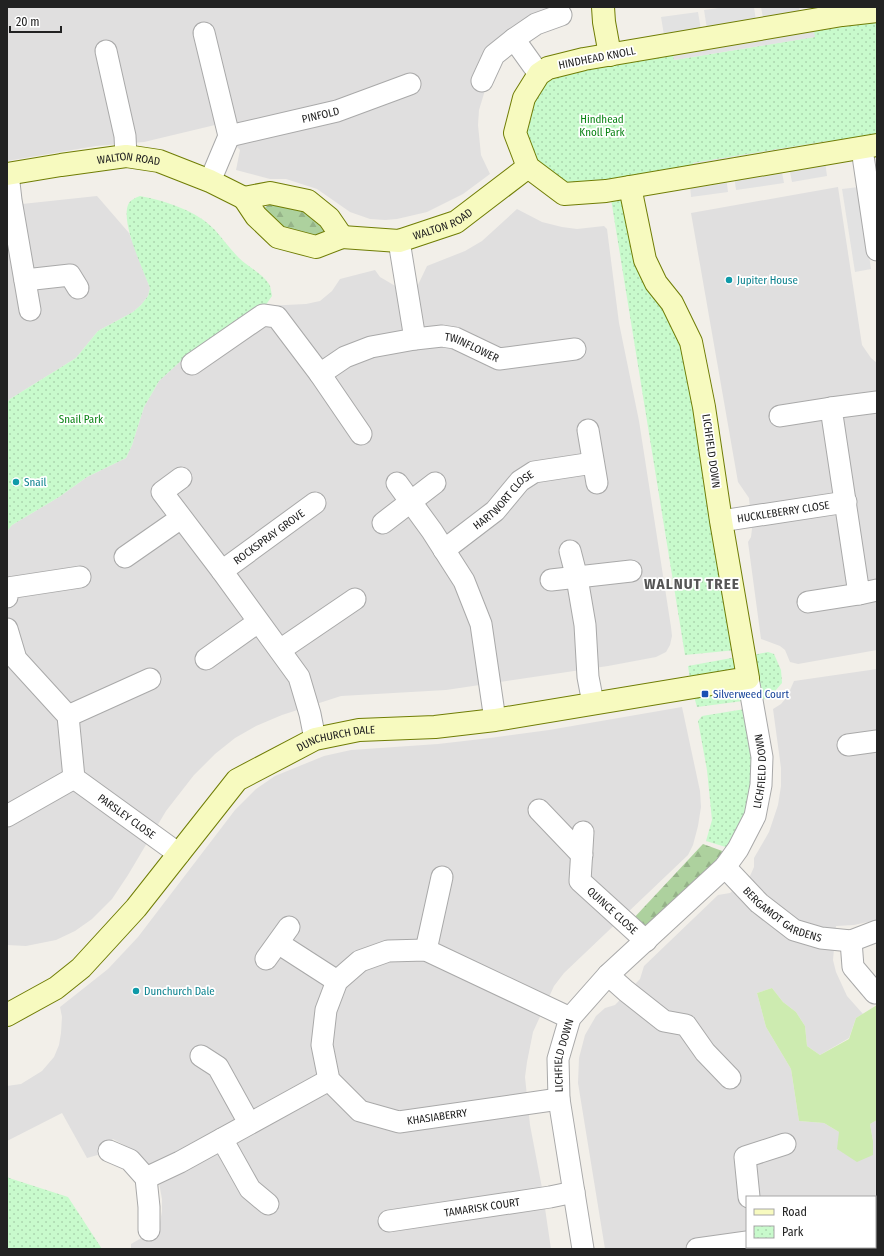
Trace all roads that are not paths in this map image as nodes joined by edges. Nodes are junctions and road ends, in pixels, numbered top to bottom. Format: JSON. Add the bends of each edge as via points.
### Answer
{"nodes":[{"id":1,"x":603,"y":7,"type":"edge"},
{"id":2,"x":877,"y":11,"type":"edge"},
{"id":3,"x":561,"y":15,"type":"dead end"},
{"id":4,"x":204,"y":33,"type":"dead end"},
{"id":5,"x":514,"y":39,"type":"junction"},
{"id":6,"x":106,"y":51,"type":"dead end"},
{"id":7,"x":610,"y":55,"type":"junction"},
{"id":8,"x":539,"y":74,"type":"junction"},
{"id":9,"x":482,"y":81,"type":"dead end"},
{"id":10,"x":410,"y":84,"type":"dead end"},
{"id":11,"x":229,"y":136,"type":"junction"},
{"id":12,"x":869,"y":147,"type":"edge"},
{"id":13,"x":126,"y":156,"type":"junction"},
{"id":14,"x":528,"y":167,"type":"junction"},
{"id":15,"x":7,"y":174,"type":"edge"},
{"id":16,"x":210,"y":181,"type":"junction"},
{"id":17,"x":630,"y":187,"type":"junction"},
{"id":18,"x":244,"y":198,"type":"junction"},
{"id":19,"x":342,"y":237,"type":"junction"},
{"id":20,"x":399,"y":241,"type":"junction"},
{"id":21,"x":877,"y":250,"type":"edge"},
{"id":22,"x":25,"y":280,"type":"junction"},
{"id":23,"x":78,"y":288,"type":"dead end"},
{"id":24,"x":30,"y":310,"type":"dead end"},
{"id":25,"x":415,"y":339,"type":"junction"},
{"id":26,"x":576,"y":349,"type":"dead end"},
{"id":27,"x":192,"y":364,"type":"dead end"},
{"id":28,"x":320,"y":374,"type":"junction"},
{"id":29,"x":877,"y":402,"type":"edge"},
{"id":30,"x":831,"y":408,"type":"junction"},
{"id":31,"x":780,"y":416,"type":"dead end"},
{"id":32,"x":588,"y":430,"type":"dead end"},
{"id":33,"x":361,"y":434,"type":"dead end"},
{"id":34,"x":181,"y":478,"type":"dead end"},
{"id":35,"x":397,"y":483,"type":"dead end"},
{"id":36,"x":435,"y":483,"type":"dead end"},
{"id":37,"x":315,"y":502,"type":"dead end"},
{"id":38,"x":846,"y":502,"type":"junction"},
{"id":39,"x":411,"y":503,"type":"junction"},
{"id":40,"x":182,"y":518,"type":"junction"},
{"id":41,"x":721,"y":521,"type":"junction"},
{"id":42,"x":384,"y":523,"type":"dead end"},
{"id":43,"x":444,"y":550,"type":"junction"},
{"id":44,"x":570,"y":552,"type":"dead end"},
{"id":45,"x":126,"y":557,"type":"dead end"},
{"id":46,"x":222,"y":571,"type":"junction"},
{"id":47,"x":631,"y":571,"type":"dead end"},
{"id":48,"x":80,"y":577,"type":"dead end"},
{"id":49,"x":577,"y":578,"type":"junction"},
{"id":50,"x":551,"y":580,"type":"dead end"},
{"id":51,"x":868,"y":592,"type":"edge"},
{"id":52,"x":7,"y":597,"type":"edge"},
{"id":53,"x":355,"y":599,"type":"dead end"},
{"id":54,"x":808,"y":602,"type":"dead end"},
{"id":55,"x":258,"y":622,"type":"junction"},
{"id":56,"x":7,"y":629,"type":"edge"},
{"id":57,"x":280,"y":650,"type":"junction"},
{"id":58,"x":206,"y":659,"type":"dead end"},
{"id":59,"x":748,"y":678,"type":"junction"},
{"id":60,"x":150,"y":679,"type":"dead end"},
{"id":61,"x":593,"y":703,"type":"junction"},
{"id":62,"x":68,"y":716,"type":"junction"},
{"id":63,"x":495,"y":720,"type":"junction"},
{"id":64,"x":315,"y":739,"type":"junction"},
{"id":65,"x":877,"y":741,"type":"edge"},
{"id":66,"x":848,"y":745,"type":"dead end"},
{"id":67,"x":74,"y":778,"type":"junction"},
{"id":68,"x":539,"y":810,"type":"dead end"},
{"id":69,"x":7,"y":816,"type":"edge"},
{"id":70,"x":583,"y":832,"type":"dead end"},
{"id":71,"x":178,"y":854,"type":"junction"},
{"id":72,"x":582,"y":854,"type":"junction"},
{"id":73,"x":725,"y":866,"type":"junction"},
{"id":74,"x":442,"y":877,"type":"dead end"},
{"id":75,"x":877,"y":931,"type":"edge"},
{"id":76,"x":646,"y":940,"type":"junction"},
{"id":77,"x":852,"y":941,"type":"junction"},
{"id":78,"x":426,"y":950,"type":"junction"},
{"id":79,"x":266,"y":959,"type":"dead end"},
{"id":80,"x":608,"y":975,"type":"junction"},
{"id":81,"x":337,"y":981,"type":"junction"},
{"id":82,"x":875,"y":993,"type":"dead end"},
{"id":83,"x":7,"y":1015,"type":"edge"},
{"id":84,"x":570,"y":1018,"type":"junction"},
{"id":85,"x":201,"y":1056,"type":"dead end"},
{"id":86,"x":730,"y":1078,"type":"dead end"},
{"id":87,"x":329,"y":1080,"type":"junction"},
{"id":88,"x":559,"y":1099,"type":"junction"},
{"id":89,"x":249,"y":1123,"type":"junction"},
{"id":90,"x":222,"y":1139,"type":"junction"},
{"id":91,"x":785,"y":1144,"type":"dead end"},
{"id":92,"x":109,"y":1151,"type":"dead end"},
{"id":93,"x":146,"y":1178,"type":"junction"},
{"id":94,"x":574,"y":1192,"type":"junction"},
{"id":95,"x":749,"y":1196,"type":"edge"},
{"id":96,"x":268,"y":1204,"type":"dead end"},
{"id":97,"x":389,"y":1220,"type":"dead end"},
{"id":98,"x":149,"y":1230,"type":"dead end"},
{"id":99,"x":746,"y":1242,"type":"edge"},
{"id":100,"x":583,"y":1249,"type":"edge"},
{"id":101,"x":697,"y":1249,"type":"edge"}],
"edges":[{"from":1,"to":7,"type":"street"},
{"from":2,"to":7,"type":"street","name":"HINDHEAD KNOLL"},
{"from":3,"to":5,"type":"street","via":[[536,24]]},
{"from":4,"to":11,"type":"street"},
{"from":5,"to":8,"type":"street"},
{"from":5,"to":9,"type":"street","via":[[494,56]]},
{"from":6,"to":13,"type":"street","via":[[125,136]]},
{"from":7,"to":8,"type":"street","name":"HINDHEAD KNOLL","via":[[548,68]]},
{"from":8,"to":14,"type":"street","via":[[524,98],[515,133]]},
{"from":10,"to":11,"type":"street","name":"PINFOLD","via":[[337,111]]},
{"from":11,"to":16,"type":"street"},
{"from":12,"to":17,"type":"street"},
{"from":12,"to":21,"type":"street"},
{"from":13,"to":15,"type":"street","name":"WALTON ROAD"},
{"from":13,"to":16,"type":"street","name":"WALTON ROAD","via":[[159,161]]},
{"from":14,"to":17,"type":"street","via":[[564,194]]},
{"from":14,"to":20,"type":"street","name":"WALTON ROAD","via":[[456,222]]},
{"from":15,"to":22,"type":"street"},
{"from":16,"to":18,"type":"street","name":"WALTON ROAD"},
{"from":17,"to":41,"type":"street","name":"LICHFIELD DOWN","via":[[645,260],[656,283],[672,303],[691,342],[704,407]]},
{"from":18,"to":19,"type":"street","via":[[270,194],[308,201],[329,218]]},
{"from":18,"to":19,"type":"street","via":[[256,216],[278,237],[316,247]]},
{"from":19,"to":20,"type":"street","name":"WALTON ROAD"},
{"from":20,"to":25,"type":"street"},
{"from":22,"to":23,"type":"street","via":[[70,275]]},
{"from":22,"to":24,"type":"street"},
{"from":25,"to":26,"type":"street","name":"TWINFLOWER","via":[[442,336],[455,338],[499,359]]},
{"from":25,"to":28,"type":"street","name":"TWINFLOWER","via":[[371,347],[345,358]]},
{"from":27,"to":28,"type":"street","via":[[262,315],[277,317]]},
{"from":28,"to":33,"type":"street"},
{"from":29,"to":30,"type":"street"},
{"from":30,"to":31,"type":"street"},
{"from":30,"to":38,"type":"street"},
{"from":32,"to":43,"type":"street","name":"HARTWORT CLOSE","via":[[595,473],[534,472],[520,481],[495,511]]},
{"from":34,"to":40,"type":"street","name":"ROCKSPRAY GROVE","via":[[162,492]]},
{"from":35,"to":39,"type":"street"},
{"from":36,"to":39,"type":"street"},
{"from":37,"to":46,"type":"street","name":"ROCKSPRAY GROVE"},
{"from":38,"to":41,"type":"street","name":"HUCKLEBERRY CLOSE"},
{"from":38,"to":51,"type":"street"},
{"from":39,"to":42,"type":"street"},
{"from":39,"to":43,"type":"street"},
{"from":40,"to":45,"type":"street"},
{"from":40,"to":46,"type":"street","name":"ROCKSPRAY GROVE"},
{"from":41,"to":59,"type":"street","name":"LICHFIELD DOWN"},
{"from":43,"to":63,"type":"street","via":[[464,581],[481,624]]},
{"from":44,"to":49,"type":"street"},
{"from":46,"to":55,"type":"street","name":"ROCKSPRAY GROVE"},
{"from":47,"to":49,"type":"street"},
{"from":48,"to":52,"type":"street","via":[[8,588]]},
{"from":49,"to":50,"type":"street"},
{"from":49,"to":61,"type":"street"},
{"from":51,"to":54,"type":"street"},
{"from":53,"to":57,"type":"street"},
{"from":55,"to":57,"type":"street","name":"ROCKSPRAY GROVE"},
{"from":55,"to":58,"type":"street"},
{"from":56,"to":62,"type":"street","via":[[16,659]]},
{"from":57,"to":64,"type":"street","name":"ROCKSPRAY GROVE","via":[[299,677]]},
{"from":59,"to":61,"type":"street","name":"DUNCHURCH DALE"},
{"from":59,"to":73,"type":"street","name":"LICHFIELD DOWN","via":[[762,757],[761,785],[755,816],[738,849]]},
{"from":60,"to":62,"type":"street"},
{"from":61,"to":63,"type":"street","name":"DUNCHURCH DALE"},
{"from":62,"to":67,"type":"street"},
{"from":63,"to":64,"type":"street","name":"DUNCHURCH DALE","via":[[435,727],[358,730]]},
{"from":64,"to":71,"type":"street","name":"DUNCHURCH DALE","via":[[237,780]]},
{"from":65,"to":66,"type":"street"},
{"from":67,"to":69,"type":"street"},
{"from":67,"to":71,"type":"street","name":"PARSLEY CLOSE"},
{"from":68,"to":72,"type":"street"},
{"from":70,"to":72,"type":"street","name":"QUINCE CLOSE"},
{"from":71,"to":83,"type":"street","name":"DUNCHURCH DALE","via":[[136,908],[81,968],[56,988]]},
{"from":72,"to":76,"type":"street","name":"QUINCE CLOSE","via":[[580,881]]},
{"from":73,"to":76,"type":"street","name":"LICHFIELD DOWN"},
{"from":73,"to":77,"type":"street","name":"BERGAMOT GARDENS","via":[[759,903],[794,930],[821,938]]},
{"from":74,"to":78,"type":"street"},
{"from":75,"to":77,"type":"street","name":"BERGAMOT GARDENS"},
{"from":76,"to":80,"type":"street","name":"LICHFIELD DOWN"},
{"from":77,"to":82,"type":"street","via":[[854,967]]},
{"from":78,"to":81,"type":"street","via":[[388,951],[360,961]]},
{"from":78,"to":84,"type":"street"},
{"from":79,"to":81,"type":"street","via":[[284,935]]},
{"from":80,"to":84,"type":"street","name":"LICHFIELD DOWN"},
{"from":80,"to":86,"type":"street","via":[[664,1021],[686,1025],[705,1052]]},
{"from":81,"to":87,"type":"street","via":[[326,1010],[322,1045]]},
{"from":84,"to":88,"type":"street","name":"LICHFIELD DOWN","via":[[558,1059]]},
{"from":85,"to":89,"type":"street","via":[[218,1066]]},
{"from":87,"to":88,"type":"street","name":"KHASIABERRY","via":[[360,1111],[399,1122]]},
{"from":87,"to":89,"type":"street"},
{"from":88,"to":94,"type":"street","name":"LICHFIELD DOWN"},
{"from":89,"to":90,"type":"street"},
{"from":90,"to":93,"type":"street"},
{"from":90,"to":96,"type":"street","via":[[250,1189]]},
{"from":91,"to":95,"type":"street","via":[[745,1157]]},
{"from":92,"to":93,"type":"street","via":[[130,1160]]},
{"from":93,"to":98,"type":"street"},
{"from":94,"to":97,"type":"street","name":"TAMARISK COURT"},
{"from":94,"to":100,"type":"street","name":"LICHFIELD DOWN"},
{"from":99,"to":101,"type":"street"}]}
